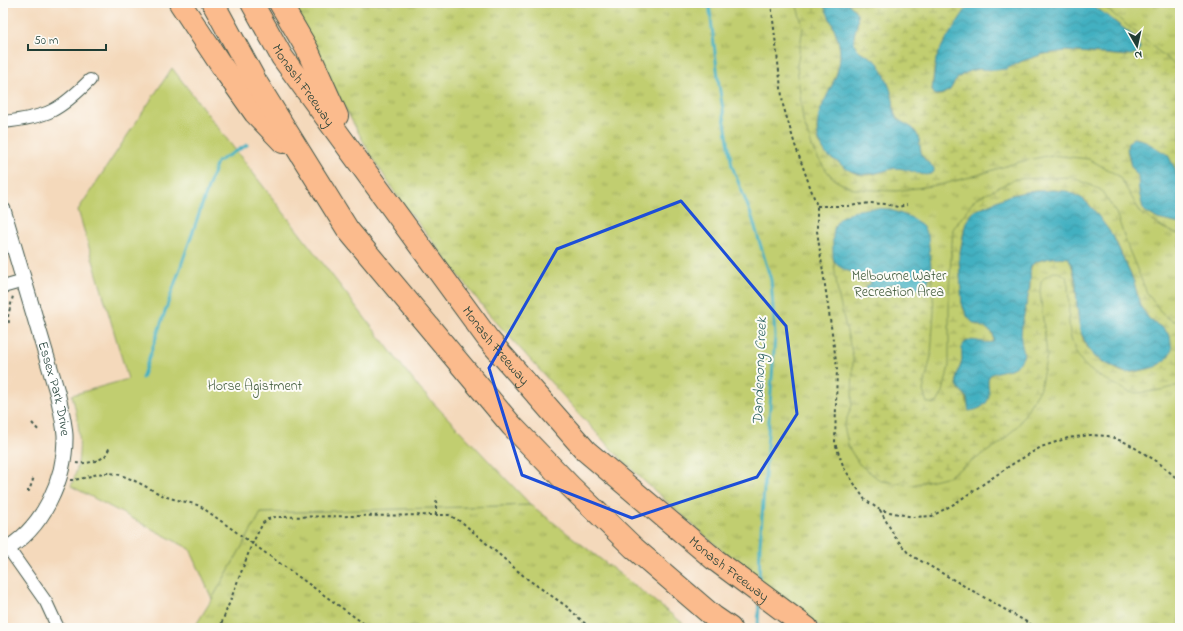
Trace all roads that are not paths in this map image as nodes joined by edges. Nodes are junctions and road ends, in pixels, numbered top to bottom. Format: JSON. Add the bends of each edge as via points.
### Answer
{"nodes":[{"id":1,"x":180,"y":3,"type":"edge"},
{"id":2,"x":213,"y":3,"type":"edge"},
{"id":3,"x":252,"y":3,"type":"edge"},
{"id":4,"x":280,"y":3,"type":"edge"},
{"id":5,"x":90,"y":80,"type":"dead end"},
{"id":6,"x":3,"y":122,"type":"edge"},
{"id":7,"x":356,"y":157,"type":"junction"},
{"id":8,"x":317,"y":178,"type":"junction"},
{"id":9,"x":3,"y":210,"type":"edge"},
{"id":10,"x":24,"y":281,"type":"junction"},
{"id":11,"x":3,"y":287,"type":"edge"},
{"id":12,"x":6,"y":550,"type":"edge"},
{"id":13,"x":722,"y":622,"type":"edge"},
{"id":14,"x":58,"y":628,"type":"edge"},
{"id":15,"x":807,"y":628,"type":"edge"}],
"edges":[{"from":1,"to":8,"type":"highway","via":[[255,113]]},
{"from":2,"to":8,"type":"highway","via":[[256,82]]},
{"from":3,"to":7,"type":"highway","name":"Monash Freeway","via":[[282,57]]},
{"from":4,"to":7,"type":"highway","via":[[307,49]]},
{"from":5,"to":6,"type":"street","via":[[66,103],[50,112]]},
{"from":7,"to":15,"type":"highway","name":"Monash Freeway","via":[[488,339],[586,451],[714,559]]},
{"from":8,"to":13,"type":"highway","via":[[348,230],[512,426],[634,548]]},
{"from":9,"to":10,"type":"street","name":"Essex Park Drive"},
{"from":10,"to":11,"type":"street"},
{"from":10,"to":12,"type":"street","name":"Essex Park Drive","via":[[63,417],[65,442],[59,478],[41,515],[24,535]]},
{"from":12,"to":14,"type":"street","via":[[46,602]]}]}
